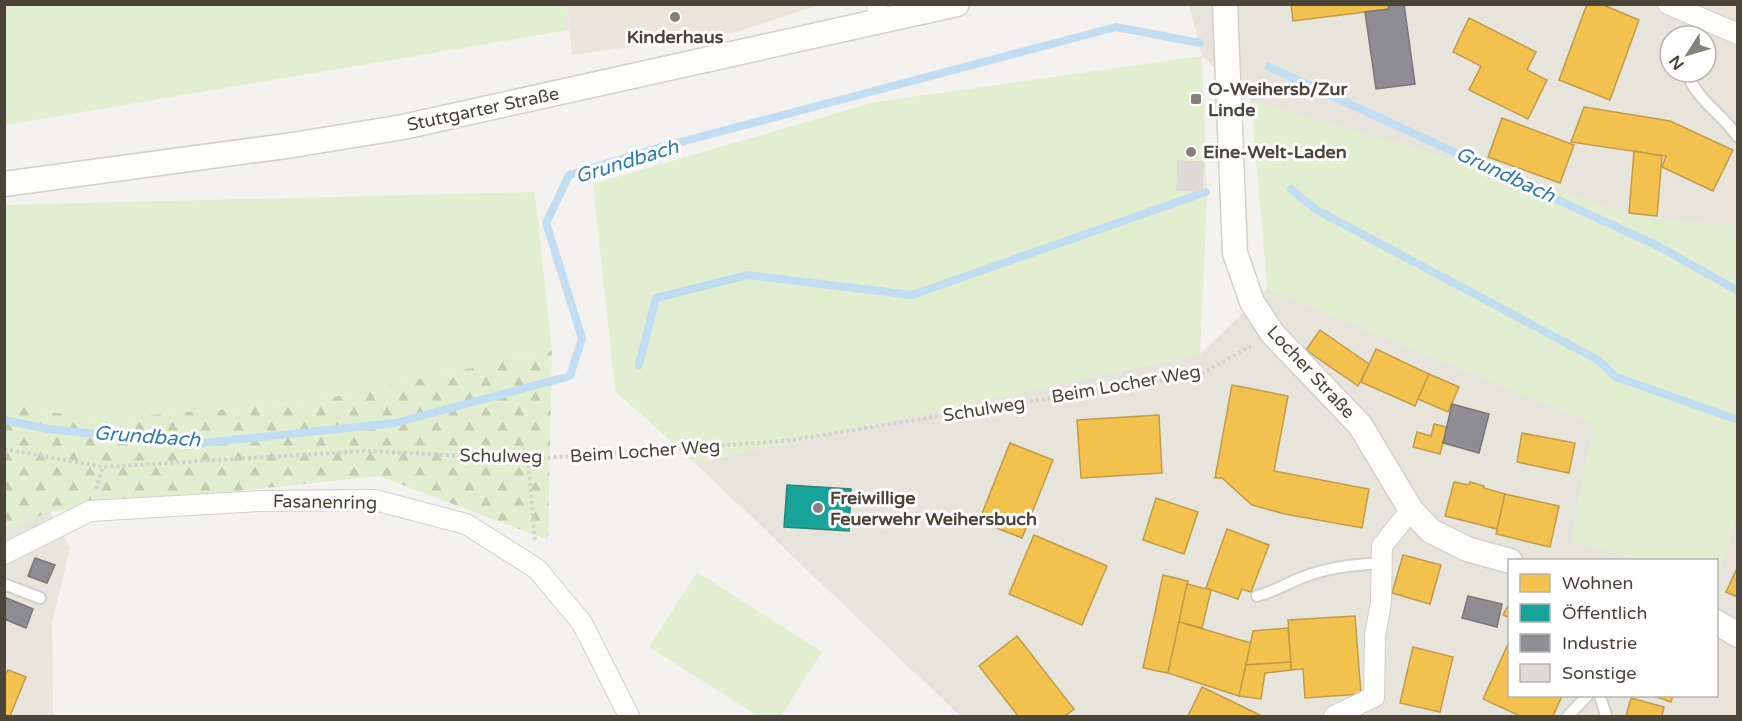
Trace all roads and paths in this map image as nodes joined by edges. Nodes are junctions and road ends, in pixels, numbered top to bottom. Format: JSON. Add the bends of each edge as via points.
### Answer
{"nodes":[{"id":1,"x":957,"y":4,"type":"edge"},
{"id":2,"x":1226,"y":4,"type":"edge"},
{"id":3,"x":1668,"y":4,"type":"edge"},
{"id":4,"x":878,"y":13,"type":"edge"},
{"id":5,"x":1704,"y":18,"type":"junction"},
{"id":6,"x":1700,"y":24,"type":"edge"},
{"id":7,"x":1737,"y":34,"type":"edge"},
{"id":8,"x":1691,"y":84,"type":"edge"},
{"id":9,"x":1737,"y":137,"type":"edge"},
{"id":10,"x":4,"y":184,"type":"edge"},
{"id":11,"x":1252,"y":345,"type":"dead end"},
{"id":12,"x":4,"y":449,"type":"edge"},
{"id":13,"x":528,"y":459,"type":"junction"},
{"id":14,"x":1410,"y":510,"type":"junction"},
{"id":15,"x":4,"y":554,"type":"edge"},
{"id":16,"x":1508,"y":561,"type":"edge"},
{"id":17,"x":1381,"y":563,"type":"junction"},
{"id":18,"x":537,"y":569,"type":"junction"},
{"id":19,"x":4,"y":584,"type":"edge"},
{"id":20,"x":1257,"y":596,"type":"dead end"},
{"id":21,"x":39,"y":598,"type":"dead end"},
{"id":22,"x":1718,"y":623,"type":"edge"},
{"id":23,"x":1737,"y":634,"type":"edge"},
{"id":24,"x":1586,"y":697,"type":"edge"},
{"id":25,"x":1600,"y":697,"type":"edge"},
{"id":26,"x":629,"y":717,"type":"edge"},
{"id":27,"x":1334,"y":717,"type":"edge"},
{"id":28,"x":1568,"y":717,"type":"edge"},
{"id":29,"x":1606,"y":717,"type":"edge"}],
"edges":[{"from":1,"to":4,"type":"street","name":"Stuttgarter Straße"},
{"from":2,"to":14,"type":"street","name":"Locher Straße","via":[[1235,253],[1252,302],[1272,333],[1360,425]]},
{"from":3,"to":5,"type":"street"},
{"from":4,"to":10,"type":"street","name":"Stuttgarter Straße","via":[[402,127]]},
{"from":5,"to":6,"type":"lane"},
{"from":5,"to":7,"type":"street"},
{"from":8,"to":9,"type":"lane"},
{"from":11,"to":13,"type":"path","name":"Schulweg","via":[[1201,374],[785,441]]},
{"from":12,"to":13,"type":"path","name":"Schulweg","via":[[103,467],[366,451]]},
{"from":13,"to":18,"type":"path"},
{"from":14,"to":16,"type":"street","name":"Locher Straße","via":[[1431,531],[1467,549]]},
{"from":14,"to":17,"type":"street","via":[[1382,546]]},
{"from":15,"to":18,"type":"street","name":"Fasanenring","via":[[90,511],[259,501],[375,500],[466,524]]},
{"from":17,"to":20,"type":"lane","via":[[1318,572]]},
{"from":17,"to":27,"type":"street","via":[[1374,697]]},
{"from":18,"to":26,"type":"street","name":"Fasanenring","via":[[582,623]]},
{"from":19,"to":21,"type":"lane"},
{"from":22,"to":23,"type":"street"},
{"from":24,"to":28,"type":"lane"},
{"from":25,"to":29,"type":"lane"}]}
